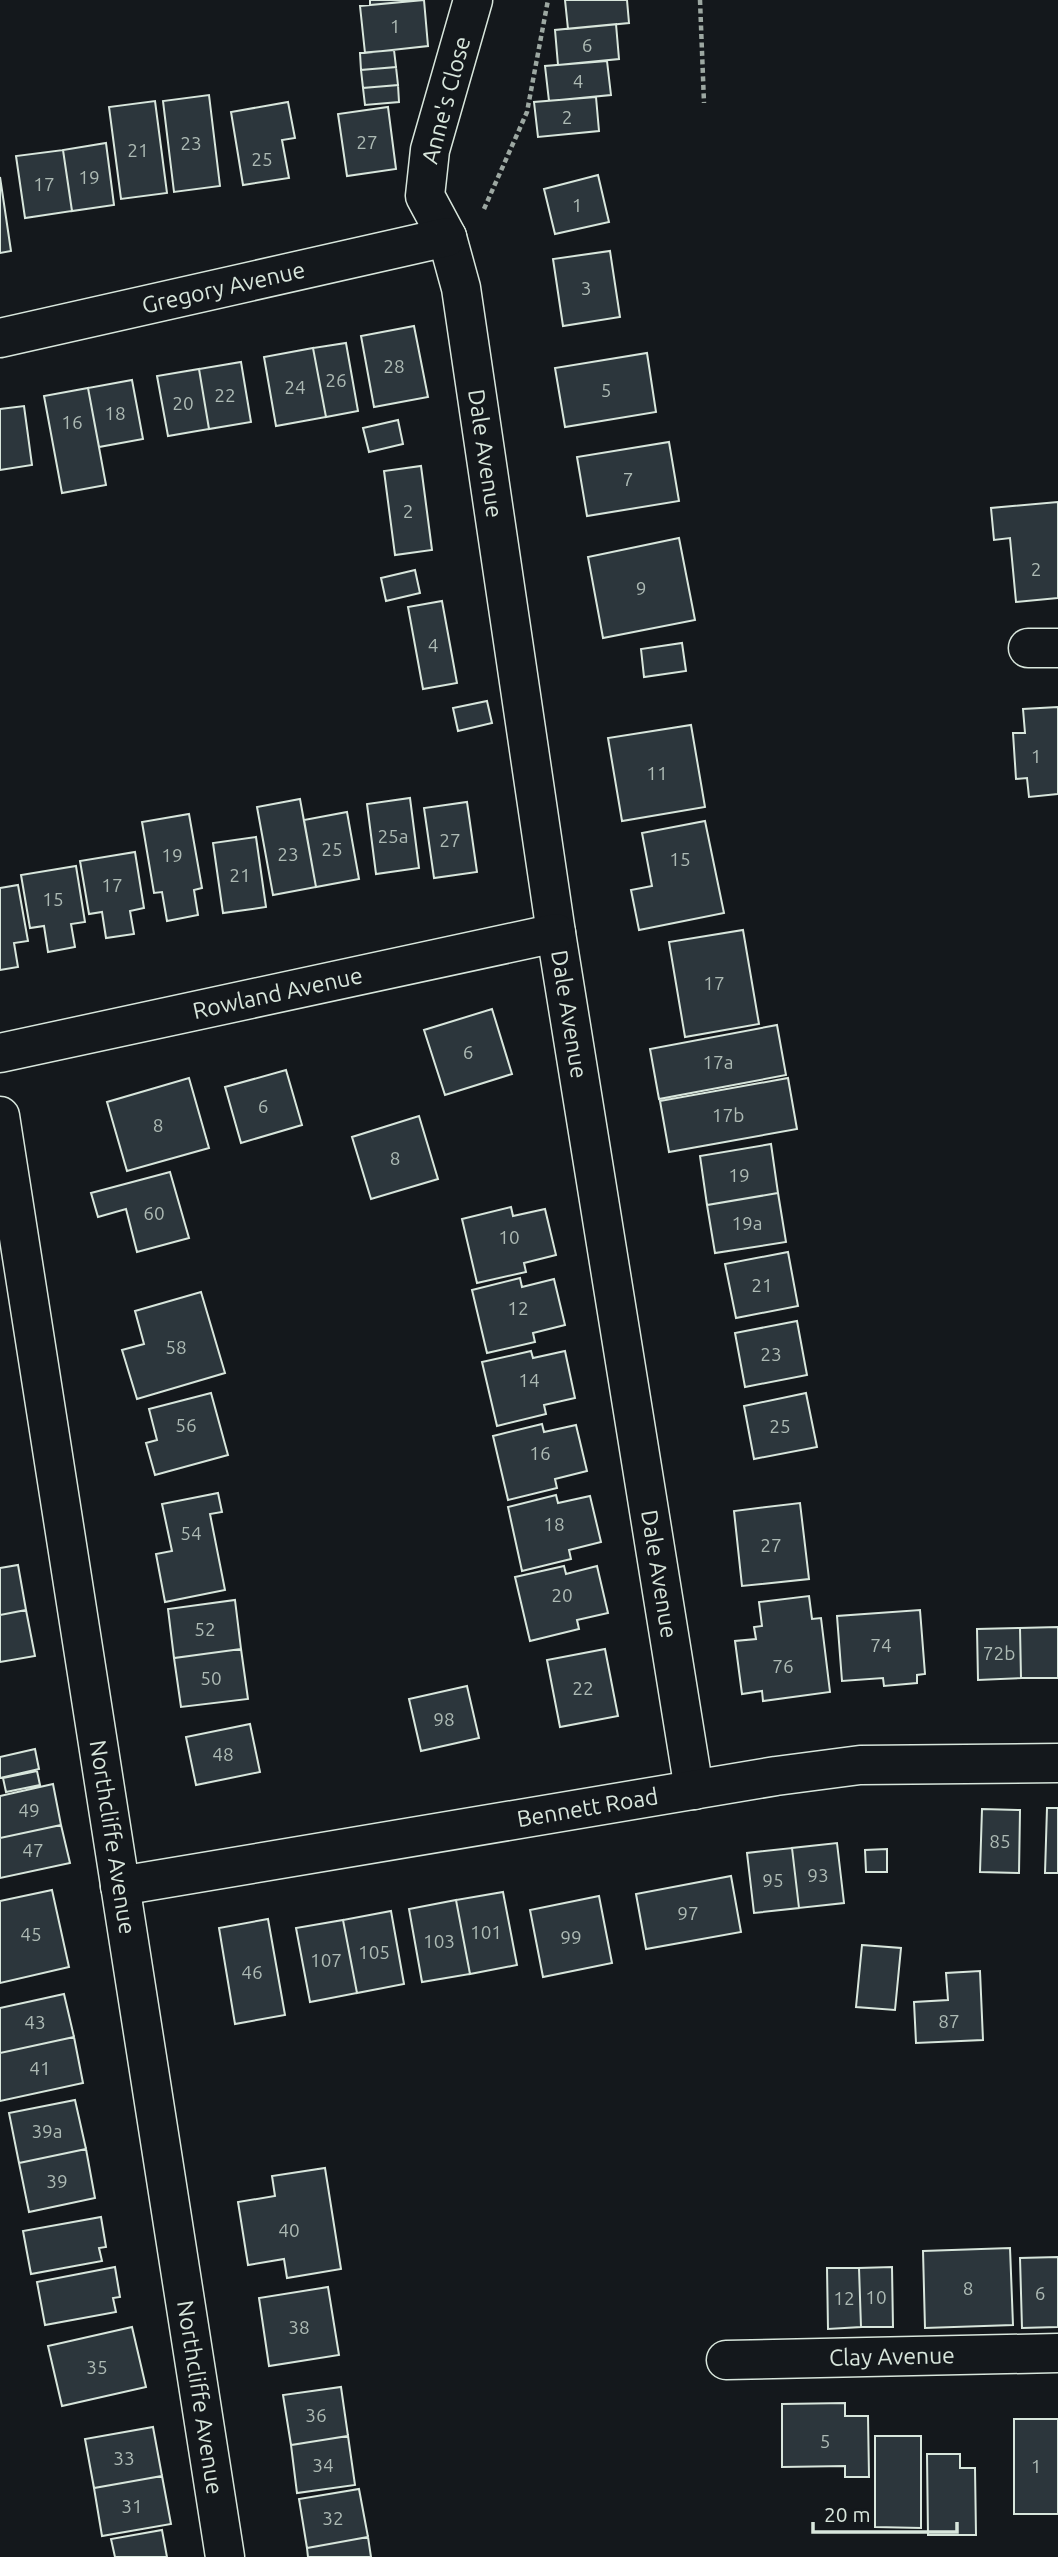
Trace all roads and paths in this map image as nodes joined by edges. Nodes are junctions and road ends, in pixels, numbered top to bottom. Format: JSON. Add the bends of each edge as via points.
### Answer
{"nodes":[{"id":1,"x":473,"y":0,"type":"edge"},
{"id":2,"x":548,"y":0,"type":"edge"},
{"id":3,"x":700,"y":0,"type":"edge"},
{"id":4,"x":704,"y":103,"type":"dead end"},
{"id":5,"x":482,"y":212,"type":"dead end"},
{"id":6,"x":447,"y":237,"type":"junction"},
{"id":7,"x":0,"y":338,"type":"edge"},
{"id":8,"x":556,"y":933,"type":"junction"},
{"id":9,"x":0,"y":1053,"type":"edge"},
{"id":10,"x":0,"y":1116,"type":"edge"},
{"id":11,"x":1058,"y":1763,"type":"edge"},
{"id":12,"x":694,"y":1790,"type":"junction"},
{"id":13,"x":120,"y":1885,"type":"junction"},
{"id":14,"x":1058,"y":2353,"type":"edge"},
{"id":15,"x":726,"y":2360,"type":"dead end"},
{"id":16,"x":225,"y":2557,"type":"edge"}],
"edges":[{"from":1,"to":6,"type":"street","name":"Anne's Close","via":[[428,161],[425,196]]},
{"from":2,"to":5,"type":"path","via":[[527,112]]},
{"from":3,"to":4,"type":"path"},
{"from":6,"to":7,"type":"street","name":"Gregory Avenue"},
{"from":6,"to":8,"type":"street","name":"Dale Avenue","via":[[461,288]]},
{"from":8,"to":9,"type":"street","name":"Rowland Avenue"},
{"from":8,"to":12,"type":"street","name":"Dale Avenue"},
{"from":10,"to":13,"type":"street","name":"Northcliffe Avenue"},
{"from":11,"to":12,"type":"street","name":"Bennett Road","via":[[860,1765]]},
{"from":12,"to":13,"type":"street","name":"Bennett Road"},
{"from":13,"to":16,"type":"street","name":"Northcliffe Avenue"},
{"from":14,"to":15,"type":"street","name":"Clay Avenue"}]}
